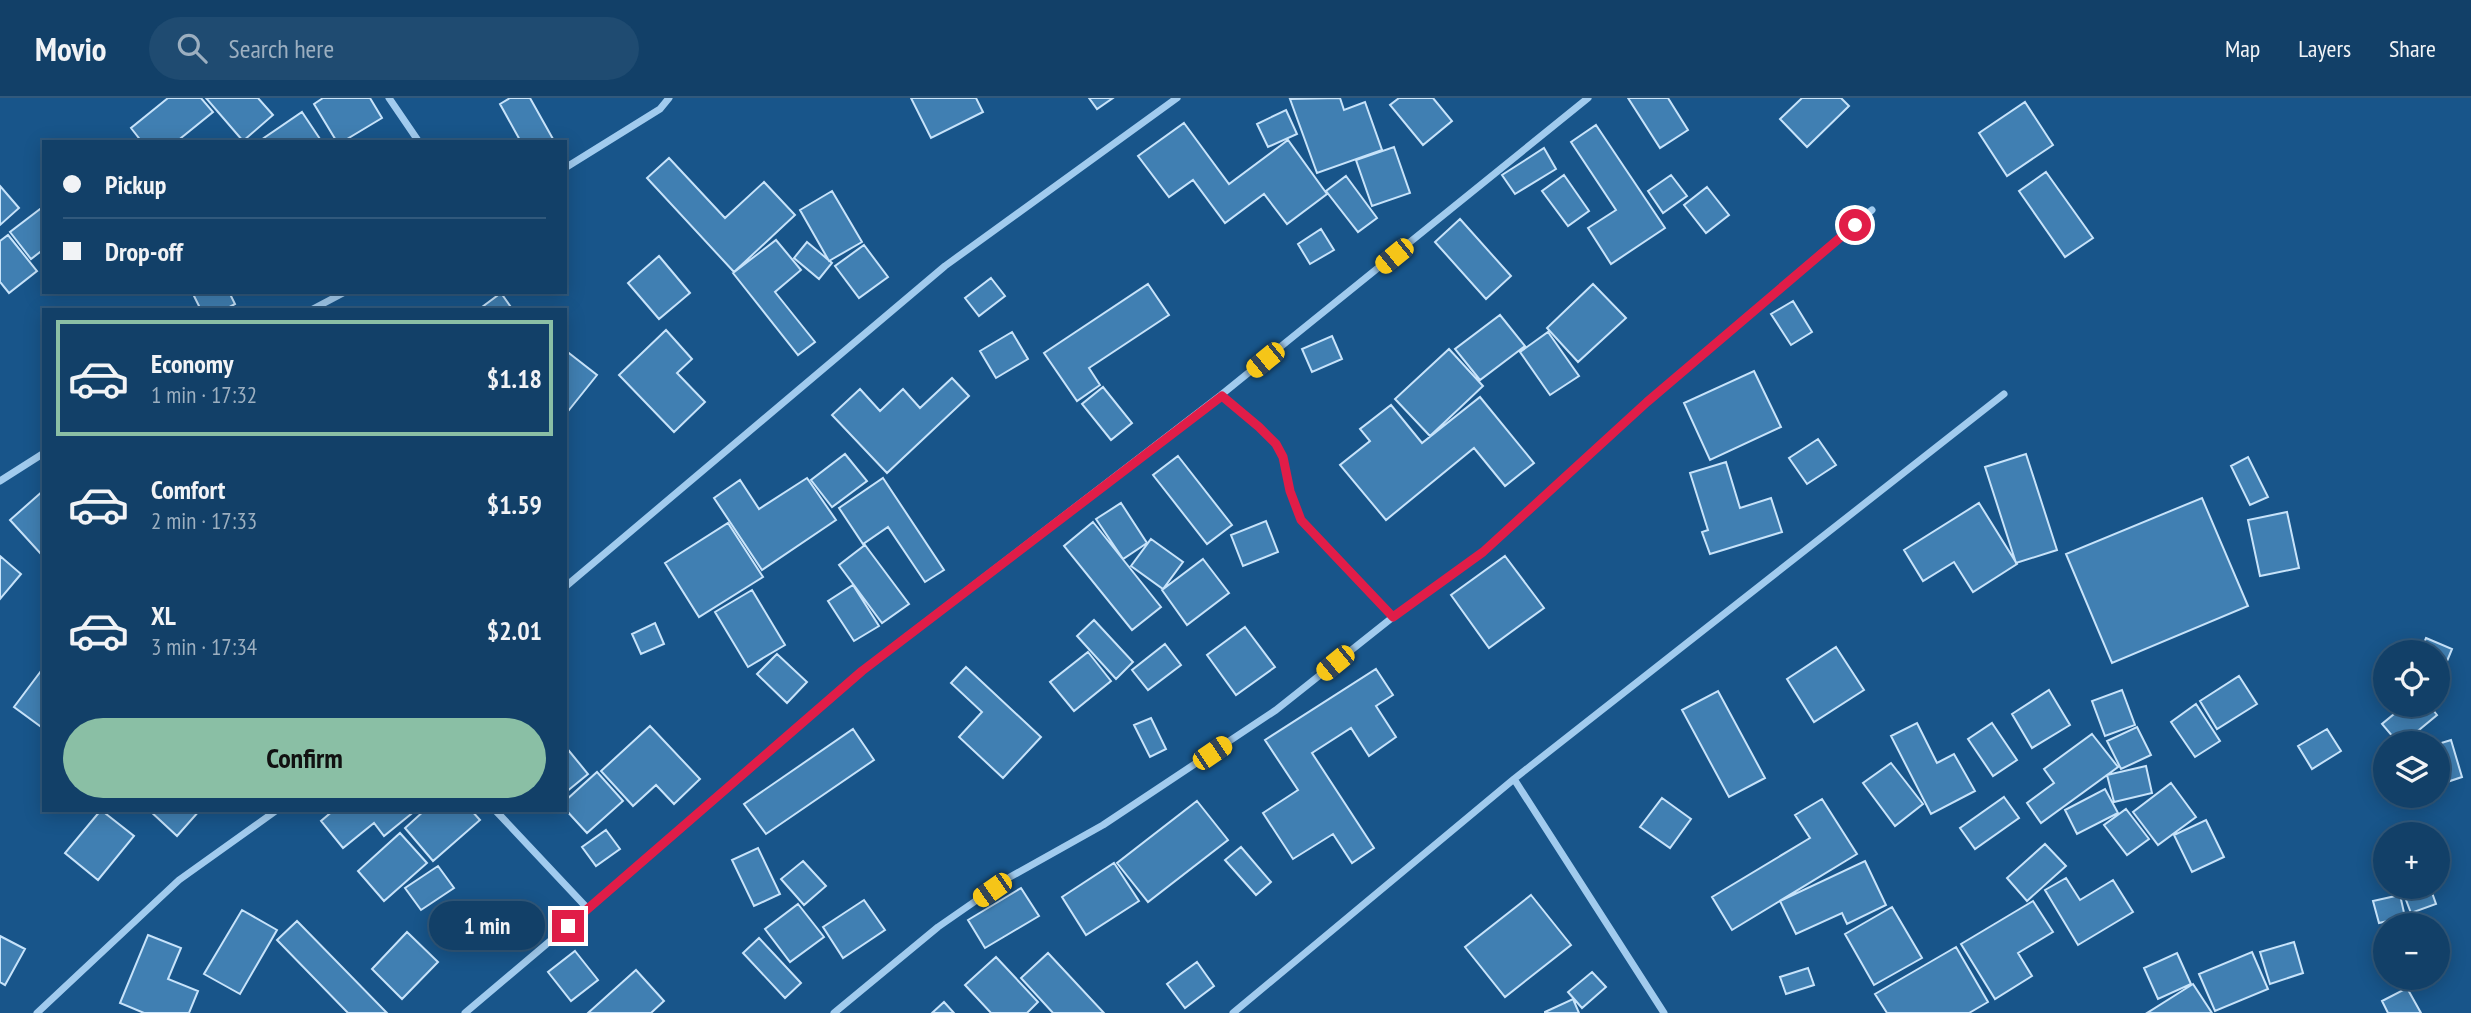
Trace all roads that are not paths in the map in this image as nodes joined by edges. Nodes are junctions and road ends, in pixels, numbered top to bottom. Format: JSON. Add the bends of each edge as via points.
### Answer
{"nodes":[{"id":1,"x":389,"y":98,"type":"edge"},
{"id":2,"x":668,"y":98,"type":"edge"},
{"id":3,"x":1177,"y":98,"type":"edge"},
{"id":4,"x":1588,"y":98,"type":"edge"},
{"id":5,"x":418,"y":140,"type":"edge"},
{"id":6,"x":567,"y":167,"type":"edge"},
{"id":7,"x":1872,"y":210,"type":"dead end"},
{"id":8,"x":341,"y":294,"type":"edge"},
{"id":9,"x":315,"y":308,"type":"edge"},
{"id":10,"x":2004,"y":394,"type":"dead end"},
{"id":11,"x":1222,"y":396,"type":"junction"},
{"id":12,"x":42,"y":454,"type":"edge"},
{"id":13,"x":0,"y":481,"type":"edge"},
{"id":14,"x":567,"y":585,"type":"edge"},
{"id":15,"x":1393,"y":617,"type":"junction"},
{"id":16,"x":1514,"y":779,"type":"junction"},
{"id":17,"x":273,"y":812,"type":"edge"},
{"id":18,"x":497,"y":812,"type":"edge"},
{"id":19,"x":588,"y":909,"type":"junction"},
{"id":20,"x":37,"y":1013,"type":"edge"},
{"id":21,"x":465,"y":1013,"type":"edge"},
{"id":22,"x":834,"y":1013,"type":"edge"},
{"id":23,"x":1233,"y":1013,"type":"edge"},
{"id":24,"x":1664,"y":1013,"type":"edge"}],
"edges":[{"from":1,"to":5,"type":"street"},
{"from":2,"to":6,"type":"street","via":[[660,109]]},
{"from":3,"to":14,"type":"street","via":[[945,266]]},
{"from":4,"to":11,"type":"street"},
{"from":7,"to":15,"type":"street","via":[[1647,402],[1483,552]]},
{"from":8,"to":9,"type":"street"},
{"from":10,"to":16,"type":"street"},
{"from":11,"to":15,"type":"street","via":[[1276,444],[1301,520]]},
{"from":11,"to":19,"type":"street","via":[[862,671]]},
{"from":12,"to":13,"type":"street"},
{"from":15,"to":22,"type":"street","via":[[1276,710],[938,927]]},
{"from":16,"to":23,"type":"street"},
{"from":16,"to":24,"type":"street"},
{"from":17,"to":20,"type":"street","via":[[179,880]]},
{"from":18,"to":19,"type":"street"},
{"from":19,"to":21,"type":"street"}]}
